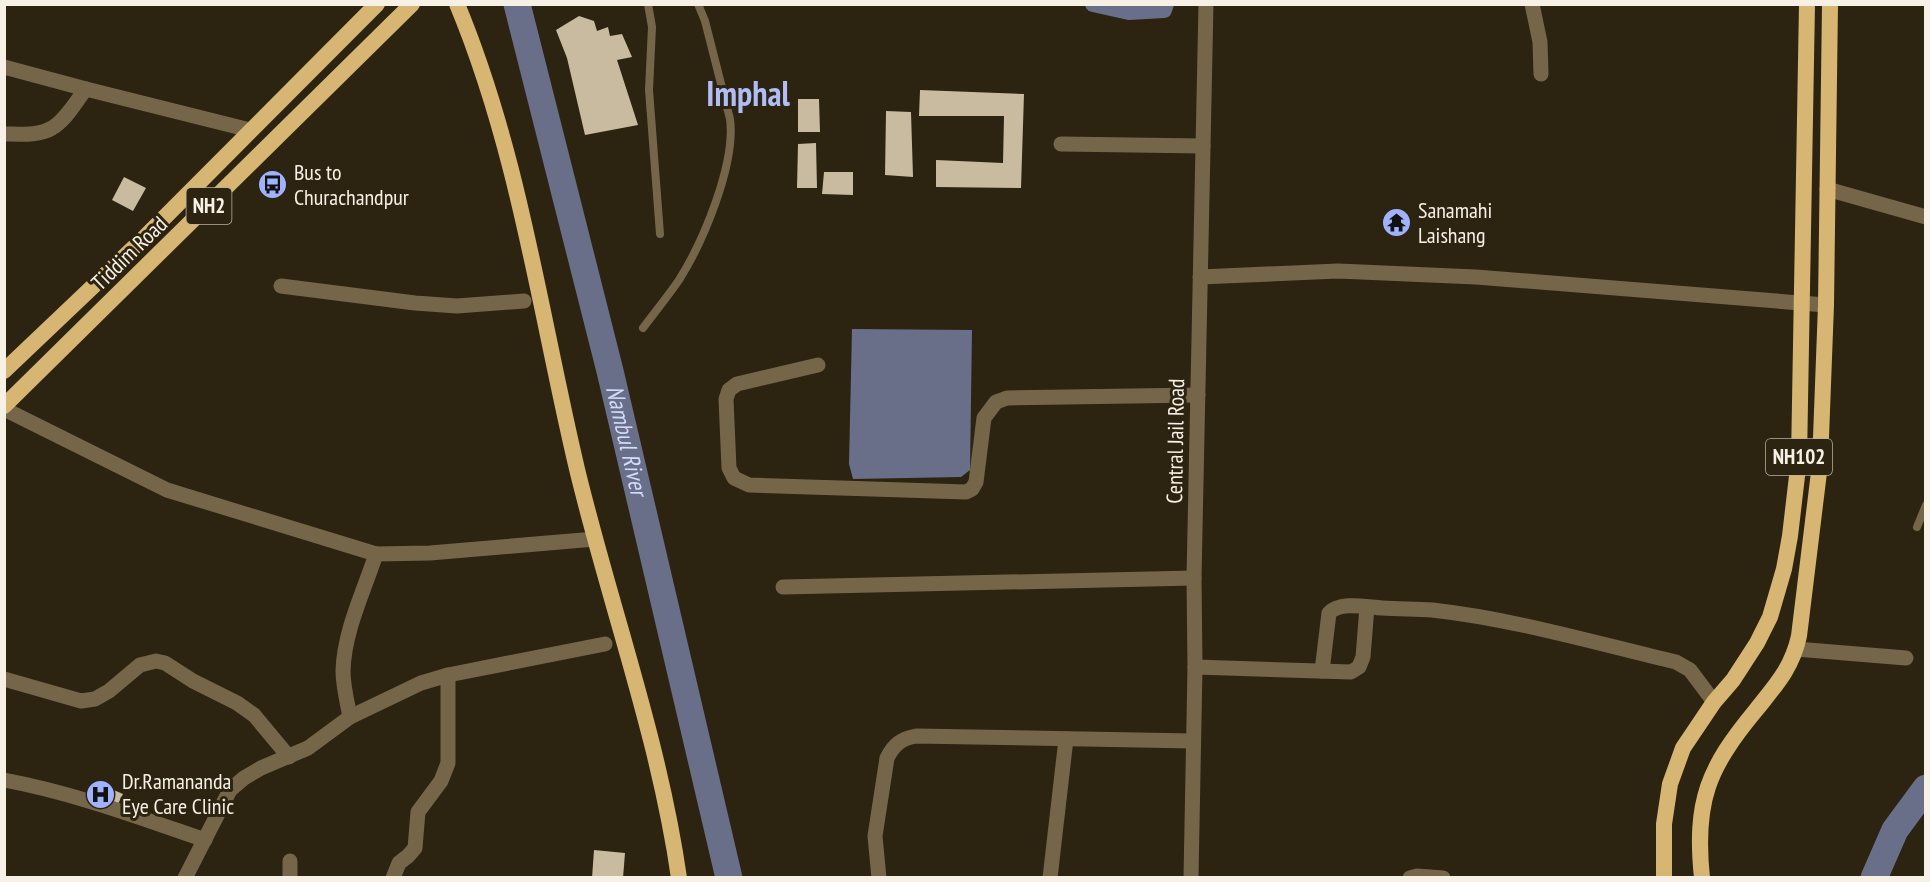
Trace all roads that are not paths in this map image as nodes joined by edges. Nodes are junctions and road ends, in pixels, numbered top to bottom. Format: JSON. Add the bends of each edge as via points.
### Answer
{"nodes":[{"id":1,"x":377,"y":4,"type":"edge"},
{"id":2,"x":412,"y":4,"type":"edge"},
{"id":3,"x":457,"y":4,"type":"edge"},
{"id":4,"x":648,"y":4,"type":"edge"},
{"id":5,"x":698,"y":4,"type":"edge"},
{"id":6,"x":1206,"y":4,"type":"edge"},
{"id":7,"x":1532,"y":4,"type":"edge"},
{"id":8,"x":1807,"y":4,"type":"edge"},
{"id":9,"x":1830,"y":4,"type":"edge"},
{"id":10,"x":4,"y":67,"type":"edge"},
{"id":11,"x":1541,"y":74,"type":"dead end"},
{"id":12,"x":86,"y":88,"type":"junction"},
{"id":13,"x":250,"y":130,"type":"junction"},
{"id":14,"x":4,"y":135,"type":"edge"},
{"id":15,"x":1061,"y":144,"type":"dead end"},
{"id":16,"x":1203,"y":146,"type":"junction"},
{"id":17,"x":1827,"y":189,"type":"junction"},
{"id":18,"x":1926,"y":217,"type":"edge"},
{"id":19,"x":660,"y":234,"type":"dead end"},
{"id":20,"x":1200,"y":277,"type":"junction"},
{"id":21,"x":281,"y":286,"type":"dead end"},
{"id":22,"x":524,"y":301,"type":"dead end"},
{"id":23,"x":1803,"y":303,"type":"junction"},
{"id":24,"x":1826,"y":305,"type":"junction"},
{"id":25,"x":643,"y":328,"type":"dead end"},
{"id":26,"x":818,"y":364,"type":"dead end"},
{"id":27,"x":4,"y":372,"type":"edge"},
{"id":28,"x":1198,"y":395,"type":"junction"},
{"id":29,"x":4,"y":408,"type":"edge"},
{"id":30,"x":1926,"y":505,"type":"edge"},
{"id":31,"x":1917,"y":527,"type":"dead end"},
{"id":32,"x":596,"y":539,"type":"junction"},
{"id":33,"x":376,"y":554,"type":"junction"},
{"id":34,"x":1194,"y":578,"type":"junction"},
{"id":35,"x":783,"y":588,"type":"dead end"},
{"id":36,"x":1366,"y":607,"type":"junction"},
{"id":37,"x":605,"y":644,"type":"dead end"},
{"id":38,"x":1796,"y":649,"type":"junction"},
{"id":39,"x":1906,"y":658,"type":"dead end"},
{"id":40,"x":1195,"y":667,"type":"junction"},
{"id":41,"x":1322,"y":671,"type":"junction"},
{"id":42,"x":448,"y":675,"type":"junction"},
{"id":43,"x":4,"y":679,"type":"edge"},
{"id":44,"x":1714,"y":702,"type":"junction"},
{"id":45,"x":350,"y":717,"type":"junction"},
{"id":46,"x":1066,"y":739,"type":"junction"},
{"id":47,"x":1193,"y":741,"type":"junction"},
{"id":48,"x":289,"y":758,"type":"junction"},
{"id":49,"x":4,"y":780,"type":"edge"},
{"id":50,"x":205,"y":840,"type":"junction"},
{"id":51,"x":290,"y":861,"type":"dead end"},
{"id":52,"x":185,"y":878,"type":"edge"},
{"id":53,"x":290,"y":878,"type":"edge"},
{"id":54,"x":393,"y":878,"type":"edge"},
{"id":55,"x":679,"y":878,"type":"edge"},
{"id":56,"x":879,"y":878,"type":"edge"},
{"id":57,"x":1050,"y":878,"type":"edge"},
{"id":58,"x":1191,"y":878,"type":"edge"},
{"id":59,"x":1410,"y":878,"type":"edge"},
{"id":60,"x":1443,"y":878,"type":"edge"},
{"id":61,"x":1664,"y":878,"type":"edge"},
{"id":62,"x":1702,"y":878,"type":"edge"}],
"edges":[{"from":1,"to":13,"type":"highway","name":"Tiddim Road","number":"NH2"},
{"from":2,"to":29,"type":"highway","name":"Tiddim Road","number":"NH2"},
{"from":3,"to":32,"type":"highway","via":[[484,75],[509,159]]},
{"from":4,"to":19,"type":"lane","via":[[652,27],[649,90]]},
{"from":5,"to":25,"type":"lane","via":[[730,119],[731,146],[708,221],[679,279]]},
{"from":6,"to":16,"type":"street","name":"Central Jail Road"},
{"from":7,"to":11,"type":"street","via":[[1540,42]]},
{"from":8,"to":23,"type":"highway","number":"NH102"},
{"from":9,"to":17,"type":"highway","number":"NH102"},
{"from":10,"to":12,"type":"street"},
{"from":12,"to":13,"type":"street"},
{"from":12,"to":14,"type":"street","via":[[51,129]]},
{"from":13,"to":27,"type":"highway","name":"Tiddim Road","number":"NH2"},
{"from":15,"to":16,"type":"street"},
{"from":16,"to":20,"type":"street","name":"Central Jail Road"},
{"from":17,"to":18,"type":"street"},
{"from":17,"to":24,"type":"highway","number":"NH102"},
{"from":20,"to":23,"type":"street","via":[[1338,271],[1476,277]]},
{"from":20,"to":28,"type":"street","name":"Central Jail Road"},
{"from":21,"to":22,"type":"street","via":[[446,305]]},
{"from":23,"to":24,"type":"street"},
{"from":23,"to":44,"type":"highway","number":"NH102","via":[[1799,459],[1784,569],[1770,617],[1757,643]]},
{"from":24,"to":38,"type":"highway","number":"NH102","via":[[1819,475]]},
{"from":26,"to":28,"type":"street","via":[[737,384],[729,390],[729,468],[734,478],[749,485],[966,492],[976,482],[984,418],[996,402],[1007,398]]},
{"from":28,"to":34,"type":"street","name":"Central Jail Road"},
{"from":29,"to":33,"type":"street","via":[[167,490]]},
{"from":30,"to":31,"type":"lane"},
{"from":32,"to":33,"type":"street"},
{"from":32,"to":55,"type":"highway","via":[[664,788]]},
{"from":33,"to":45,"type":"street","via":[[346,643],[344,681]]},
{"from":34,"to":35,"type":"street"},
{"from":34,"to":40,"type":"street","name":"Central Jail Road"},
{"from":36,"to":41,"type":"street","via":[[1340,606],[1329,613]]},
{"from":36,"to":41,"type":"street","via":[[1359,667],[1351,672]]},
{"from":36,"to":44,"type":"street","via":[[1432,610],[1481,618],[1676,662],[1690,670]]},
{"from":37,"to":42,"type":"street"},
{"from":38,"to":39,"type":"street"},
{"from":38,"to":62,"type":"highway","number":"NH102","via":[[1782,677],[1728,745],[1705,791],[1700,835]]},
{"from":40,"to":41,"type":"street"},
{"from":40,"to":47,"type":"street","name":"Central Jail Road"},
{"from":42,"to":45,"type":"street"},
{"from":42,"to":54,"type":"street","via":[[448,763],[441,781],[418,812],[415,848],[399,863]]},
{"from":43,"to":48,"type":"street","via":[[81,701],[109,691],[140,665],[165,663],[254,715]]},
{"from":44,"to":61,"type":"highway","number":"NH102","via":[[1683,748],[1670,784],[1664,824]]},
{"from":45,"to":48,"type":"street"},
{"from":46,"to":47,"type":"street"},
{"from":46,"to":56,"type":"street","via":[[915,736],[899,741],[887,758],[875,836]]},
{"from":46,"to":57,"type":"street"},
{"from":47,"to":58,"type":"street","name":"Central Jail Road"},
{"from":48,"to":50,"type":"street","via":[[252,773],[230,790]]},
{"from":49,"to":50,"type":"street","via":[[82,797]]},
{"from":50,"to":52,"type":"street"},
{"from":51,"to":53,"type":"street"},
{"from":59,"to":60,"type":"street"}]}
